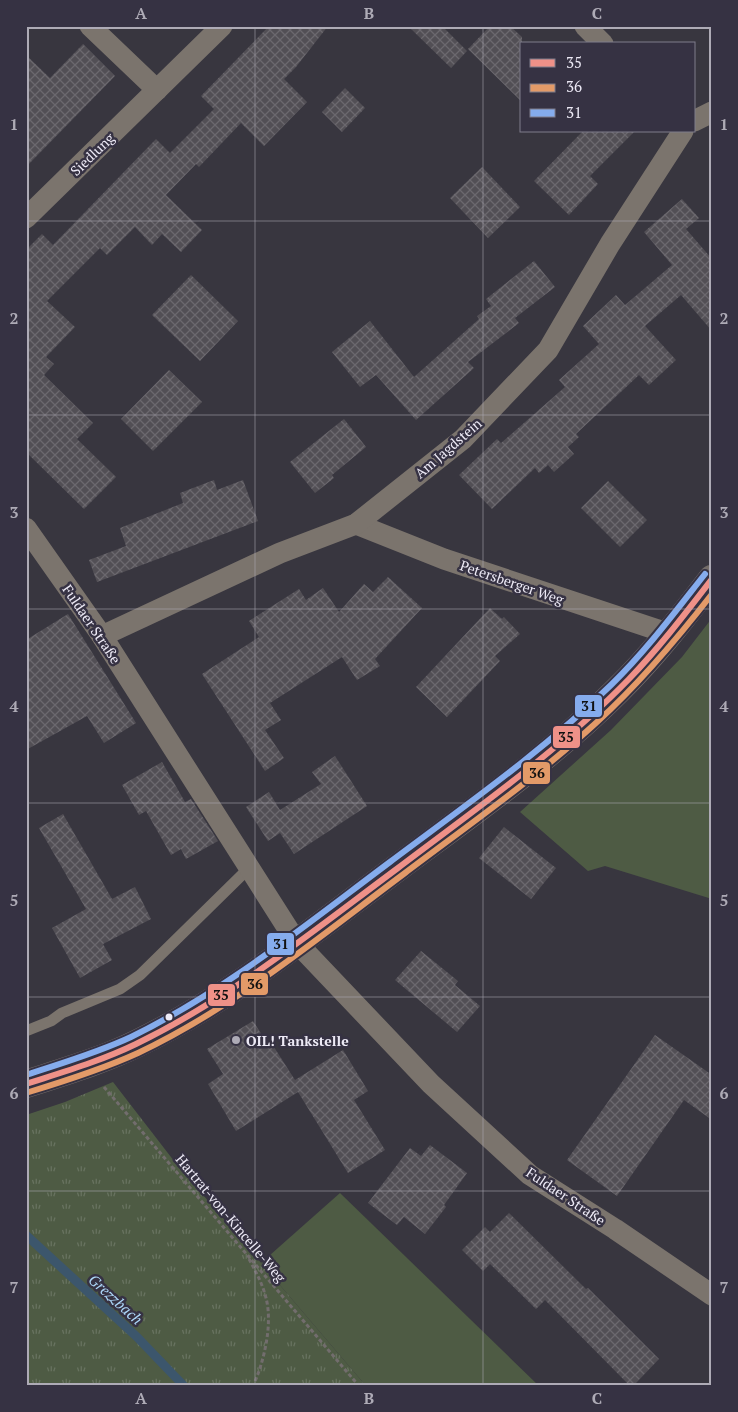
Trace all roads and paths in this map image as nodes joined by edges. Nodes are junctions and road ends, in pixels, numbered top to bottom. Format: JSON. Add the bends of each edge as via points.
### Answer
{"nodes":[{"id":1,"x":90,"y":26,"type":"edge"},
{"id":2,"x":222,"y":26,"type":"edge"},
{"id":3,"x":585,"y":26,"type":"edge"},
{"id":4,"x":601,"y":42,"type":"edge"},
{"id":5,"x":157,"y":90,"type":"junction"},
{"id":6,"x":712,"y":112,"type":"edge"},
{"id":7,"x":696,"y":120,"type":"edge"},
{"id":8,"x":682,"y":132,"type":"edge"},
{"id":9,"x":26,"y":218,"type":"edge"},
{"id":10,"x":356,"y":524,"type":"junction"},
{"id":11,"x":26,"y":528,"type":"edge"},
{"id":12,"x":712,"y":579,"type":"edge"},
{"id":13,"x":670,"y":634,"type":"junction"},
{"id":14,"x":102,"y":636,"type":"junction"},
{"id":15,"x":250,"y":868,"type":"junction"},
{"id":16,"x":297,"y":943,"type":"junction"},
{"id":17,"x":26,"y":1031,"type":"edge"},
{"id":18,"x":97,"y":1061,"type":"junction"},
{"id":19,"x":26,"y":1084,"type":"edge"},
{"id":20,"x":245,"y":1252,"type":"junction"},
{"id":21,"x":712,"y":1295,"type":"edge"},
{"id":22,"x":253,"y":1386,"type":"edge"},
{"id":23,"x":359,"y":1386,"type":"edge"}],
"edges":[{"from":1,"to":5,"type":"street"},
{"from":2,"to":5,"type":"street","name":"Siedlung"},
{"from":3,"to":4,"type":"street"},
{"from":5,"to":9,"type":"street","name":"Siedlung"},
{"from":6,"to":7,"type":"street"},
{"from":8,"to":10,"type":"street","name":"Am Jagdstein","via":[[610,244],[548,350],[463,439]]},
{"from":10,"to":13,"type":"street","name":"Petersberger Weg","via":[[444,559]]},
{"from":10,"to":14,"type":"street","name":"Am Jagdstein","via":[[280,553]]},
{"from":11,"to":14,"type":"street","name":"Fuldaer Straße"},
{"from":12,"to":13,"type":"main road"},
{"from":13,"to":16,"type":"main road","via":[[587,720],[508,784]]},
{"from":14,"to":15,"type":"street","name":"Fuldaer Straße"},
{"from":15,"to":16,"type":"street","name":"Fuldaer Straße"},
{"from":15,"to":17,"type":"lane","via":[[140,975],[120,989]]},
{"from":16,"to":18,"type":"main road","via":[[173,1025]]},
{"from":16,"to":21,"type":"street","name":"Fuldaer Straße","via":[[431,1084],[530,1175]]},
{"from":18,"to":19,"type":"main road"},
{"from":18,"to":20,"type":"path","name":"Hartrat-von-Kincelle-Weg","via":[[104,1086]]},
{"from":20,"to":22,"type":"path","via":[[267,1299],[266,1350]]},
{"from":20,"to":23,"type":"path","name":"Hartrat-von-Kincelle-Weg"}]}
